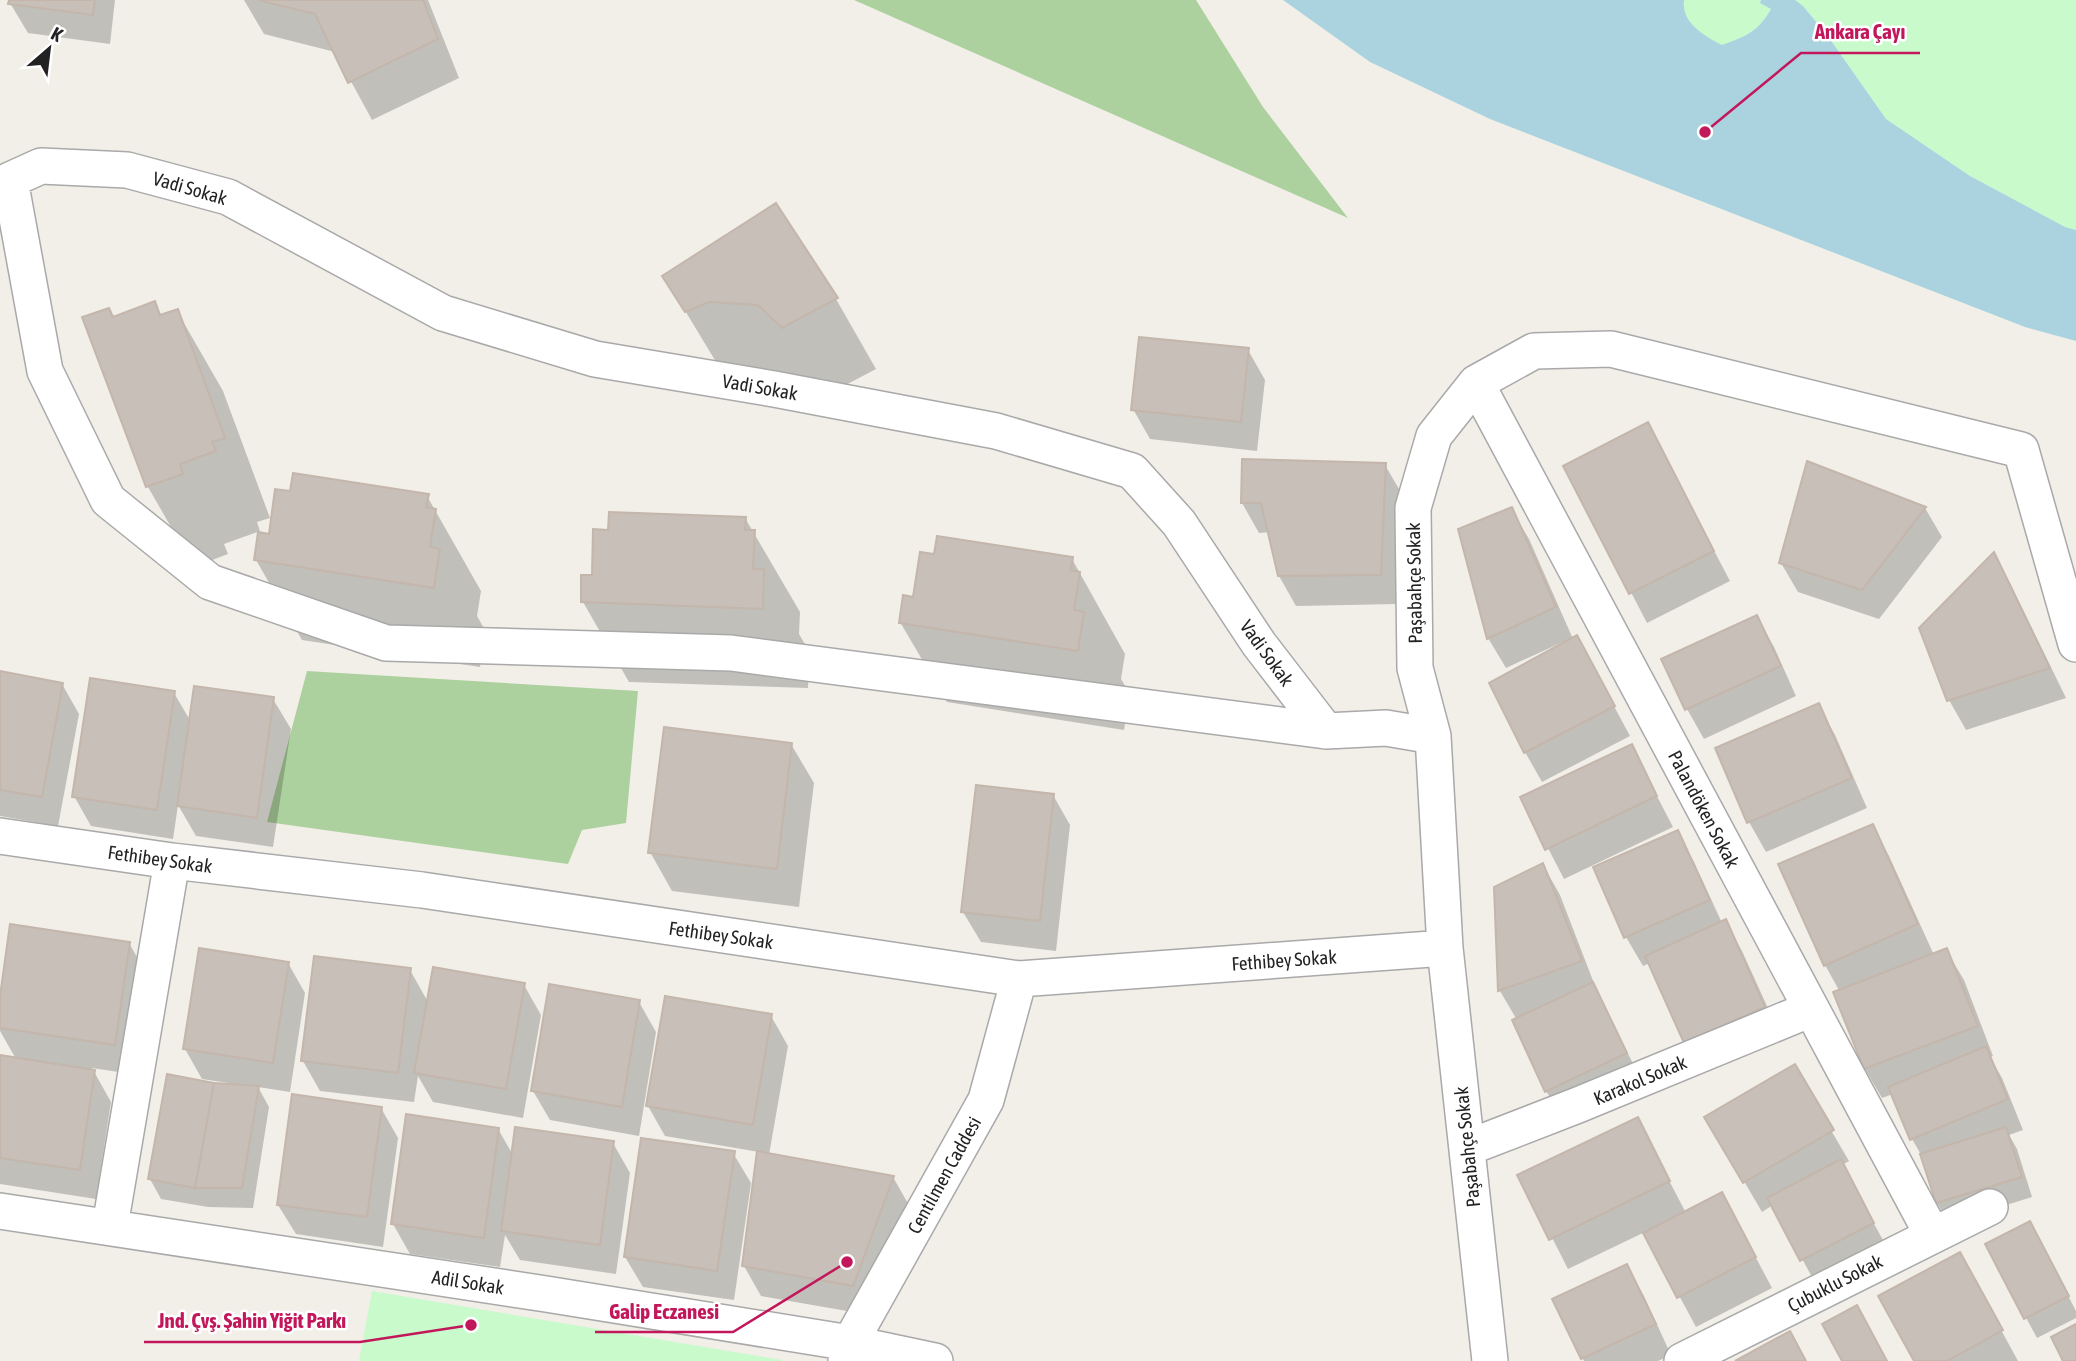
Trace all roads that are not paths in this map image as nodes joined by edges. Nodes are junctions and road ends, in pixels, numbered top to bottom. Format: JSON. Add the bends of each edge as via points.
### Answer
{"nodes":[{"id":1,"x":5,"y":189,"type":"edge"},
{"id":2,"x":1476,"y":383,"type":"junction"},
{"id":3,"x":2076,"y":644,"type":"edge"},
{"id":4,"x":1326,"y":731,"type":"junction"},
{"id":5,"x":1433,"y":736,"type":"junction"},
{"id":6,"x":0,"y":836,"type":"edge"},
{"id":7,"x":172,"y":861,"type":"junction"},
{"id":8,"x":1445,"y":948,"type":"junction"},
{"id":9,"x":1019,"y":979,"type":"junction"},
{"id":10,"x":1811,"y":1009,"type":"junction"},
{"id":11,"x":1467,"y":1148,"type":"junction"},
{"id":12,"x":1990,"y":1207,"type":"dead end"},
{"id":13,"x":0,"y":1210,"type":"edge"},
{"id":14,"x":110,"y":1226,"type":"junction"},
{"id":15,"x":1932,"y":1234,"type":"junction"},
{"id":16,"x":848,"y":1352,"type":"edge"},
{"id":17,"x":935,"y":1361,"type":"edge"},
{"id":18,"x":1490,"y":1361,"type":"edge"},
{"id":19,"x":1682,"y":1361,"type":"edge"}],
"edges":[{"from":1,"to":4,"type":"street","name":"Vadi Sokak","via":[[41,166],[127,170],[228,197],[443,313],[595,359],[996,431],[1132,471],[1180,523],[1259,644]]},
{"from":1,"to":4,"type":"street","via":[[45,371],[108,500],[210,582],[386,643],[731,653]]},
{"from":2,"to":3,"type":"street","name":"Paşabahçe Sokak","via":[[1534,351],[1611,349],[2021,450]]},
{"from":2,"to":5,"type":"street","name":"Paşabahçe Sokak","via":[[1434,436],[1413,508],[1415,668]]},
{"from":2,"to":10,"type":"street","name":"Palandöken Sokak"},
{"from":4,"to":5,"type":"street","via":[[1386,728]]},
{"from":5,"to":8,"type":"street","name":"Paşabahçe Sokak"},
{"from":6,"to":7,"type":"street","name":"Fethibey Sokak"},
{"from":7,"to":9,"type":"street","name":"Fethibey Sokak","via":[[422,890]]},
{"from":7,"to":14,"type":"street"},
{"from":8,"to":9,"type":"street","name":"Fethibey Sokak"},
{"from":8,"to":11,"type":"street","name":"Paşabahçe Sokak"},
{"from":9,"to":16,"type":"street","name":"Centilmen Caddesi","via":[[986,1100]]},
{"from":10,"to":11,"type":"street","name":"Karakol Sokak"},
{"from":10,"to":15,"type":"street","name":"Palandöken Sokak"},
{"from":11,"to":18,"type":"street","name":"Paşabahçe Sokak"},
{"from":12,"to":15,"type":"street","name":"Çubuklu Sokak"},
{"from":13,"to":14,"type":"street","name":"Adil Sokak"},
{"from":14,"to":16,"type":"street","name":"Adil Sokak"},
{"from":15,"to":19,"type":"street","name":"Çubuklu Sokak"},
{"from":16,"to":17,"type":"street","name":"Adil Sokak"}]}
